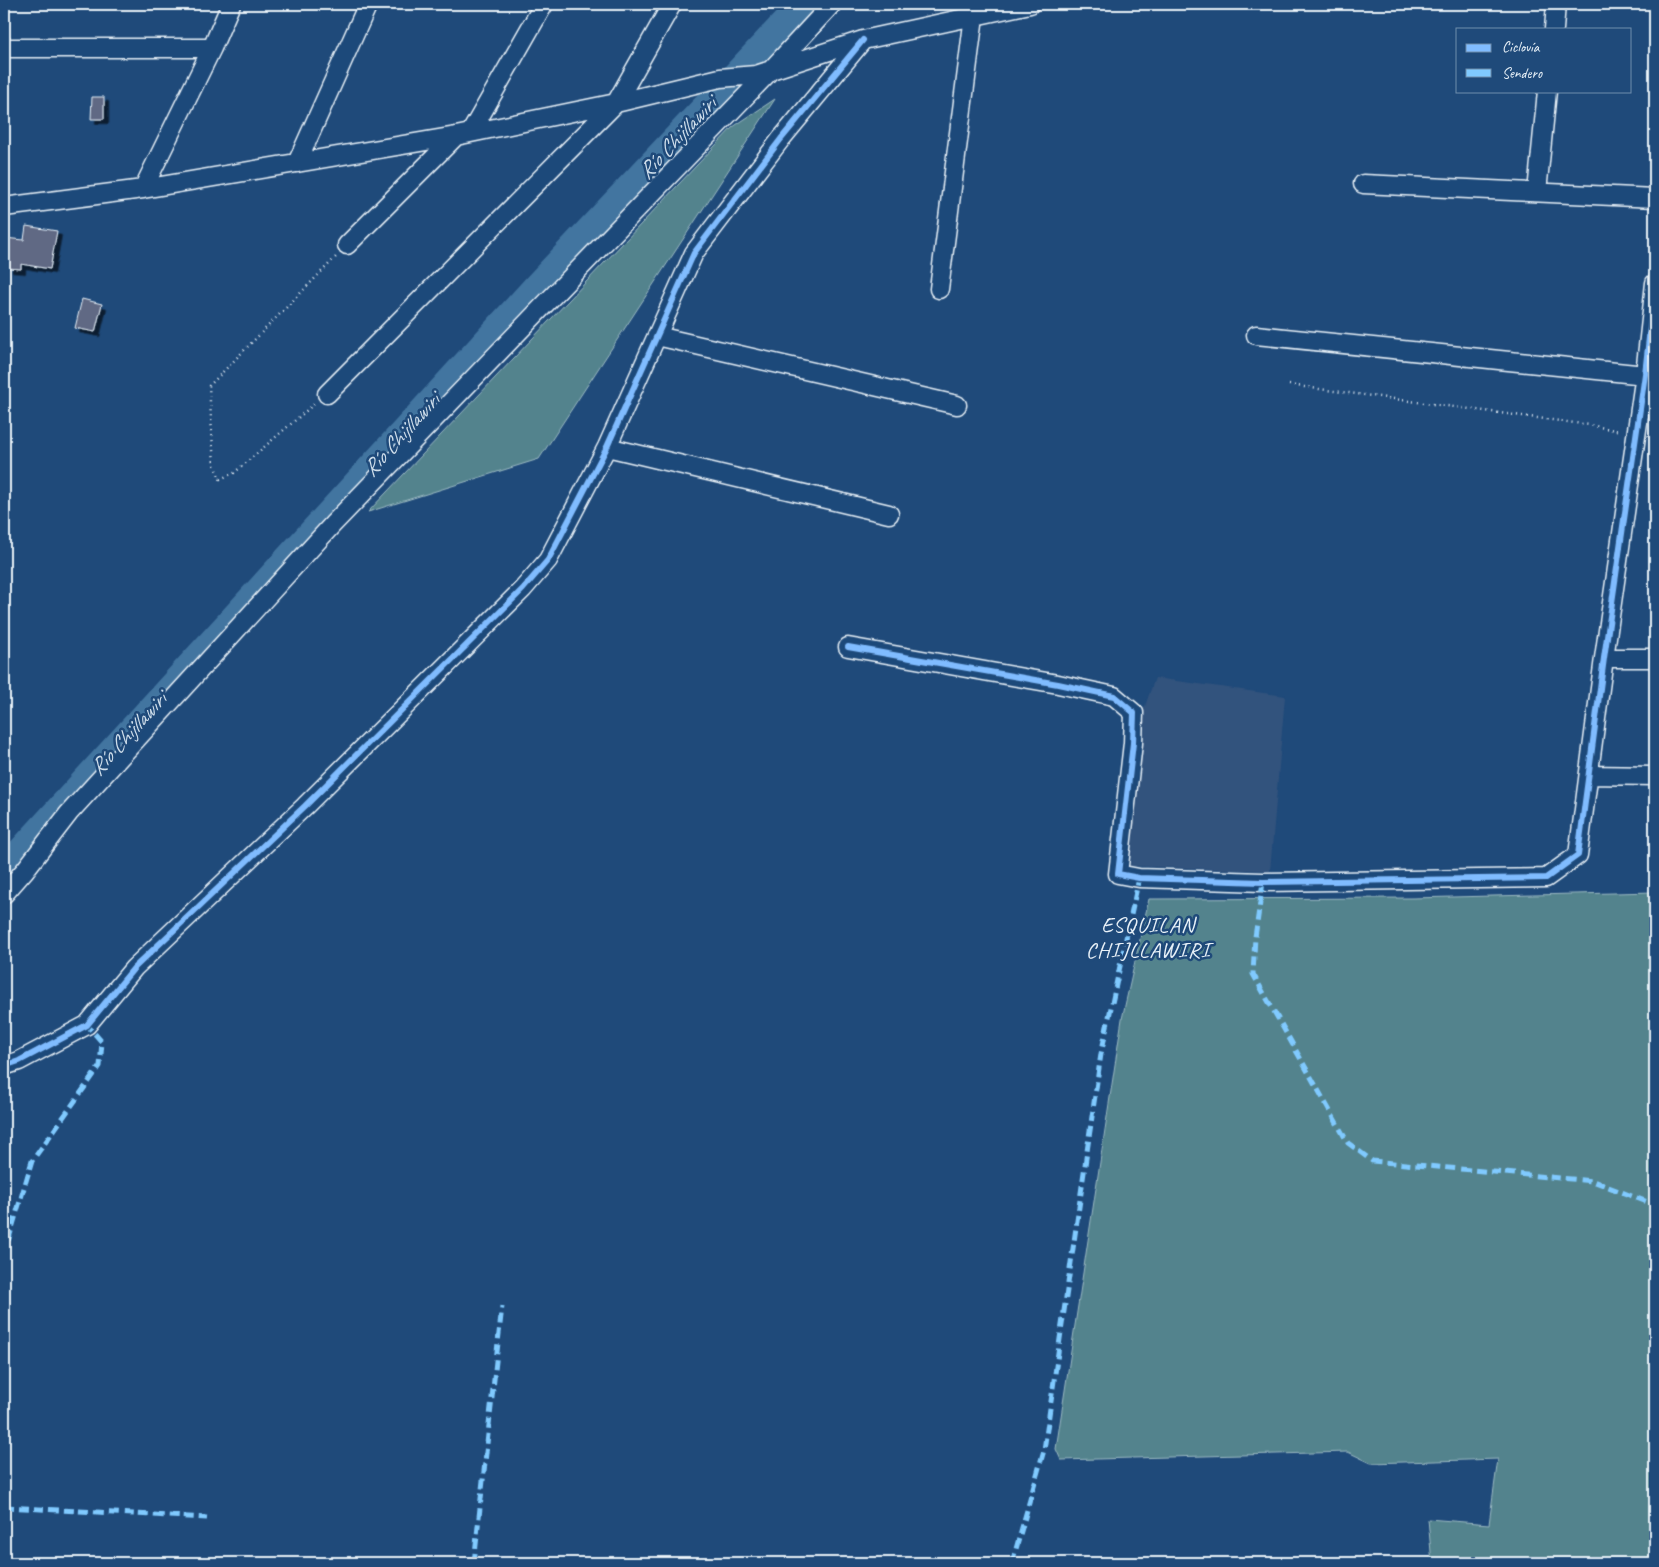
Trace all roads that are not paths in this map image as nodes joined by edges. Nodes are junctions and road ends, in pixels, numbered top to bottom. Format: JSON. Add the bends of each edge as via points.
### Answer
{"nodes":[{"id":1,"x":231,"y":4,"type":"edge"},
{"id":2,"x":368,"y":4,"type":"edge"},
{"id":3,"x":544,"y":4,"type":"edge"},
{"id":4,"x":672,"y":4,"type":"edge"},
{"id":5,"x":832,"y":4,"type":"edge"},
{"id":6,"x":1030,"y":4,"type":"edge"},
{"id":7,"x":1556,"y":4,"type":"edge"},
{"id":8,"x":974,"y":16,"type":"junction"},
{"id":9,"x":1554,"y":28,"type":"edge"},
{"id":10,"x":863,"y":40,"type":"junction"},
{"id":11,"x":4,"y":48,"type":"edge"},
{"id":12,"x":212,"y":48,"type":"junction"},
{"id":13,"x":763,"y":73,"type":"junction"},
{"id":14,"x":1547,"y":92,"type":"edge"},
{"id":15,"x":616,"y":103,"type":"junction"},
{"id":16,"x":463,"y":134,"type":"junction"},
{"id":17,"x":297,"y":163,"type":"junction"},
{"id":18,"x":1363,"y":184,"type":"dead end"},
{"id":19,"x":143,"y":190,"type":"junction"},
{"id":20,"x":1537,"y":192,"type":"junction"},
{"id":21,"x":1655,"y":198,"type":"edge"},
{"id":22,"x":4,"y":207,"type":"edge"},
{"id":23,"x":347,"y":245,"type":"road end"},
{"id":24,"x":1655,"y":283,"type":"edge"},
{"id":25,"x":939,"y":289,"type":"dead end"},
{"id":26,"x":1256,"y":335,"type":"dead end"},
{"id":27,"x":657,"y":336,"type":"junction"},
{"id":28,"x":1650,"y":375,"type":"edge"},
{"id":29,"x":327,"y":394,"type":"road end"},
{"id":30,"x":957,"y":404,"type":"dead end"},
{"id":31,"x":607,"y":447,"type":"junction"},
{"id":32,"x":889,"y":514,"type":"dead end"},
{"id":33,"x":848,"y":647,"type":"dead end"},
{"id":34,"x":1604,"y":658,"type":"junction"},
{"id":35,"x":1655,"y":658,"type":"edge"},
{"id":36,"x":1589,"y":775,"type":"junction"},
{"id":37,"x":1655,"y":776,"type":"edge"},
{"id":38,"x":4,"y":894,"type":"edge"},
{"id":39,"x":4,"y":1066,"type":"edge"}],
"edges":[{"from":1,"to":12,"type":"street"},
{"from":2,"to":17,"type":"street"},
{"from":3,"to":16,"type":"street"},
{"from":4,"to":15,"type":"street"},
{"from":5,"to":13,"type":"street"},
{"from":6,"to":8,"type":"street"},
{"from":7,"to":9,"type":"street"},
{"from":8,"to":10,"type":"street"},
{"from":8,"to":25,"type":"street"},
{"from":10,"to":13,"type":"street"},
{"from":10,"to":27,"type":"street","via":[[781,139],[694,253]]},
{"from":11,"to":12,"type":"street"},
{"from":12,"to":19,"type":"street"},
{"from":13,"to":15,"type":"street","via":[[720,78]]},
{"from":13,"to":38,"type":"street","via":[[327,530],[69,813]]},
{"from":14,"to":20,"type":"street"},
{"from":15,"to":16,"type":"street"},
{"from":15,"to":29,"type":"street"},
{"from":16,"to":17,"type":"street"},
{"from":16,"to":23,"type":"street"},
{"from":17,"to":19,"type":"street"},
{"from":18,"to":20,"type":"street"},
{"from":19,"to":22,"type":"street"},
{"from":20,"to":21,"type":"street"},
{"from":24,"to":28,"type":"street"},
{"from":26,"to":28,"type":"street"},
{"from":27,"to":30,"type":"street"},
{"from":27,"to":31,"type":"street"},
{"from":28,"to":34,"type":"street","via":[[1636,435]]},
{"from":31,"to":32,"type":"street"},
{"from":31,"to":39,"type":"street","via":[[548,560],[524,589],[305,806],[134,968],[87,1025]]},
{"from":33,"to":36,"type":"street","via":[[1114,696],[1134,713],[1118,874],[1140,878],[1262,882],[1546,878],[1578,856]]},
{"from":34,"to":35,"type":"street"},
{"from":34,"to":36,"type":"street"},
{"from":36,"to":37,"type":"street"}]}
